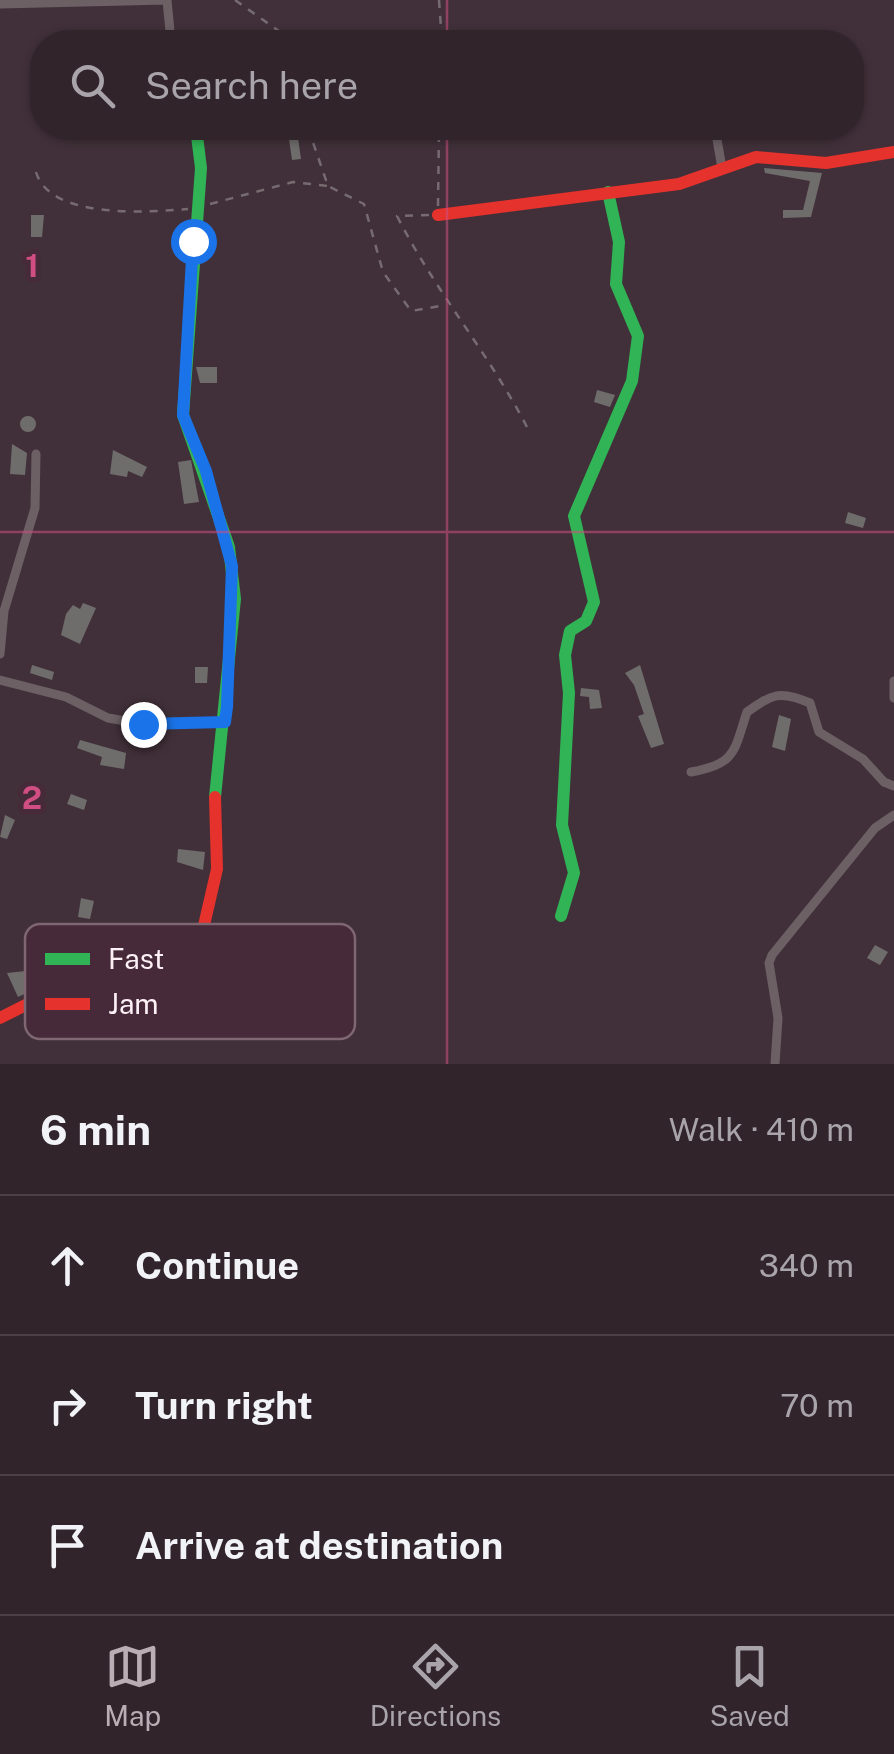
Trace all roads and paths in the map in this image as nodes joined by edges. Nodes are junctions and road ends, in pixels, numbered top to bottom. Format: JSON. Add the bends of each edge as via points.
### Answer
{"nodes":[{"id":1,"x":167,"y":0,"type":"edge"},
{"id":2,"x":234,"y":0,"type":"edge"},
{"id":3,"x":440,"y":0,"type":"edge"},
{"id":4,"x":0,"y":4,"type":"edge"},
{"id":5,"x":171,"y":30,"type":"edge"},
{"id":6,"x":277,"y":30,"type":"edge"},
{"id":7,"x":441,"y":30,"type":"edge"},
{"id":8,"x":198,"y":140,"type":"edge"},
{"id":9,"x":312,"y":140,"type":"edge"},
{"id":10,"x":440,"y":140,"type":"edge"},
{"id":11,"x":717,"y":140,"type":"edge"},
{"id":12,"x":894,"y":152,"type":"edge"},
{"id":13,"x":722,"y":168,"type":"junction"},
{"id":14,"x":36,"y":172,"type":"dead end"},
{"id":15,"x":328,"y":186,"type":"junction"},
{"id":16,"x":608,"y":192,"type":"junction"},
{"id":17,"x":195,"y":208,"type":"junction"},
{"id":18,"x":438,"y":215,"type":"junction"},
{"id":19,"x":447,"y":304,"type":"junction"},
{"id":20,"x":530,"y":433,"type":"dead end"},
{"id":21,"x":36,"y":454,"type":"dead end"},
{"id":22,"x":0,"y":654,"type":"edge"},
{"id":23,"x":0,"y":680,"type":"edge"},
{"id":24,"x":894,"y":681,"type":"edge"},
{"id":25,"x":894,"y":698,"type":"edge"},
{"id":26,"x":225,"y":722,"type":"junction"},
{"id":27,"x":691,"y":772,"type":"dead end"},
{"id":28,"x":894,"y":786,"type":"edge"},
{"id":29,"x":894,"y":815,"type":"edge"},
{"id":30,"x":561,"y":916,"type":"dead end"},
{"id":31,"x":205,"y":924,"type":"edge"},
{"id":32,"x":25,"y":1005,"type":"edge"},
{"id":33,"x":0,"y":1018,"type":"edge"},
{"id":34,"x":775,"y":1064,"type":"edge"}],
"edges":[{"from":1,"to":4,"type":"street"},
{"from":1,"to":5,"type":"street"},
{"from":2,"to":6,"type":"path"},
{"from":3,"to":7,"type":"path"},
{"from":8,"to":17,"type":"street"},
{"from":9,"to":15,"type":"path"},
{"from":10,"to":18,"type":"path"},
{"from":11,"to":13,"type":"street"},
{"from":12,"to":13,"type":"street","via":[[826,164],[756,157]]},
{"from":13,"to":16,"type":"street","via":[[680,184]]},
{"from":14,"to":17,"type":"path","via":[[50,194],[97,210]]},
{"from":15,"to":17,"type":"path","via":[[293,182]]},
{"from":15,"to":19,"type":"path","via":[[364,204],[382,272],[411,310]]},
{"from":16,"to":18,"type":"street"},
{"from":16,"to":30,"type":"street","via":[[619,242],[616,284],[638,336],[632,382],[574,516],[594,602],[586,621],[570,631],[565,654],[562,825],[574,873]]},
{"from":17,"to":26,"type":"street","via":[[183,415],[232,566]]},
{"from":18,"to":19,"type":"path","via":[[397,216]]},
{"from":19,"to":20,"type":"path","via":[[507,387]]},
{"from":21,"to":22,"type":"street","via":[[35,508],[4,611]]},
{"from":23,"to":26,"type":"street","via":[[66,697],[108,718]]},
{"from":24,"to":25,"type":"street"},
{"from":26,"to":31,"type":"street","via":[[215,800],[215,883]]},
{"from":27,"to":28,"type":"street","via":[[718,766],[739,744],[747,712],[770,694],[784,693],[811,704],[819,732]]},
{"from":29,"to":34,"type":"street","via":[[876,828],[772,955]]},
{"from":32,"to":33,"type":"street"}]}
